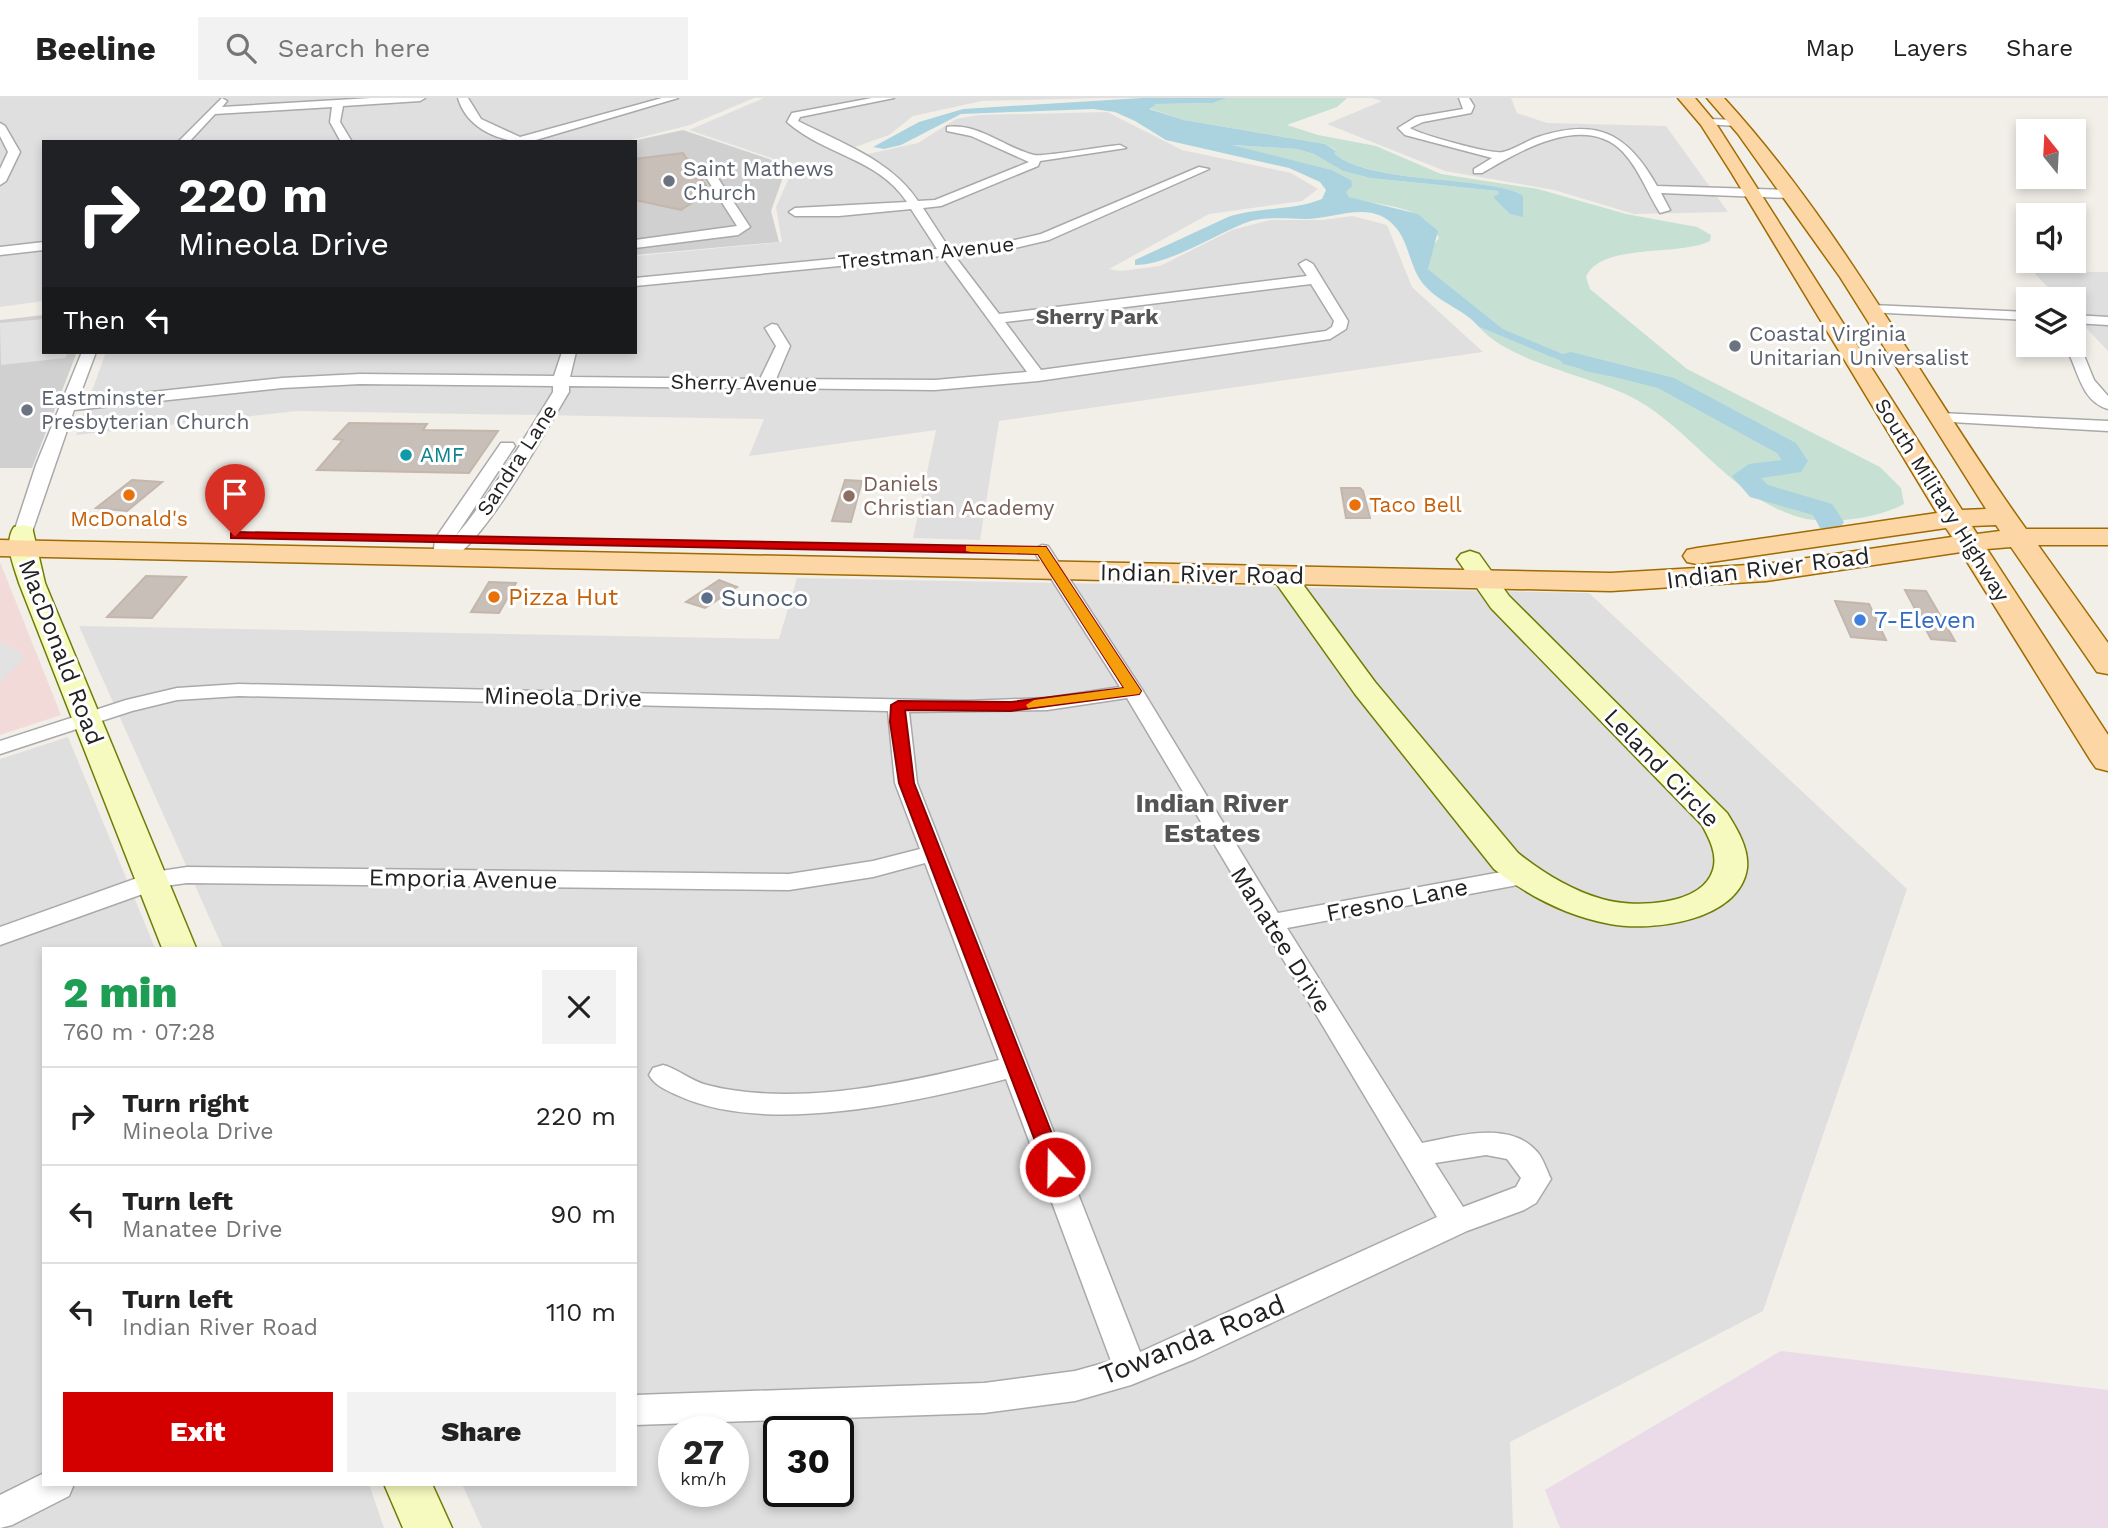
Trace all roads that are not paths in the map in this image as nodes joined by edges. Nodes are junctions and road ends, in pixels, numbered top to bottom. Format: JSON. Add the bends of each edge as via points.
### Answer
{"nodes":[{"id":1,"x":225,"y":98,"type":"edge"},
{"id":2,"x":421,"y":98,"type":"edge"},
{"id":3,"x":464,"y":98,"type":"edge"},
{"id":4,"x":673,"y":98,"type":"edge"},
{"id":5,"x":888,"y":98,"type":"edge"},
{"id":6,"x":1464,"y":98,"type":"edge"},
{"id":7,"x":1686,"y":98,"type":"edge"},
{"id":8,"x":1715,"y":98,"type":"edge"},
{"id":9,"x":394,"y":99,"type":"edge"},
{"id":10,"x":338,"y":103,"type":"junction"},
{"id":11,"x":213,"y":111,"type":"junction"},
{"id":12,"x":1707,"y":122,"type":"junction"},
{"id":13,"x":1738,"y":122,"type":"junction"},
{"id":14,"x":0,"y":126,"type":"edge"},
{"id":15,"x":951,"y":129,"type":"dead end"},
{"id":16,"x":185,"y":140,"type":"edge"},
{"id":17,"x":346,"y":140,"type":"edge"},
{"id":18,"x":516,"y":140,"type":"edge"},
{"id":19,"x":522,"y":140,"type":"edge"},
{"id":20,"x":1120,"y":148,"type":"dead end"},
{"id":21,"x":1502,"y":157,"type":"junction"},
{"id":22,"x":1035,"y":159,"type":"junction"},
{"id":23,"x":1203,"y":169,"type":"dead end"},
{"id":24,"x":708,"y":171,"type":"dead end"},
{"id":25,"x":1478,"y":172,"type":"dead end"},
{"id":26,"x":0,"y":181,"type":"edge"},
{"id":27,"x":1653,"y":189,"type":"junction"},
{"id":28,"x":1751,"y":192,"type":"junction"},
{"id":29,"x":1789,"y":194,"type":"junction"},
{"id":30,"x":915,"y":205,"type":"junction"},
{"id":31,"x":1664,"y":210,"type":"dead end"},
{"id":32,"x":795,"y":212,"type":"dead end"},
{"id":33,"x":637,"y":244,"type":"edge"},
{"id":34,"x":42,"y":246,"type":"edge"},
{"id":35,"x":0,"y":251,"type":"edge"},
{"id":36,"x":946,"y":253,"type":"junction"},
{"id":37,"x":1306,"y":264,"type":"dead end"},
{"id":38,"x":1316,"y":279,"type":"junction"},
{"id":39,"x":637,"y":282,"type":"edge"},
{"id":40,"x":1872,"y":309,"type":"junction"},
{"id":41,"x":2016,"y":315,"type":"edge"},
{"id":42,"x":996,"y":319,"type":"junction"},
{"id":43,"x":2086,"y":320,"type":"edge"},
{"id":44,"x":2108,"y":321,"type":"edge"},
{"id":45,"x":772,"y":328,"type":"dead end"},
{"id":46,"x":88,"y":354,"type":"edge"},
{"id":47,"x":568,"y":354,"type":"edge"},
{"id":48,"x":2079,"y":357,"type":"edge"},
{"id":49,"x":1038,"y":376,"type":"junction"},
{"id":50,"x":561,"y":380,"type":"junction"},
{"id":51,"x":766,"y":383,"type":"junction"},
{"id":52,"x":2108,"y":404,"type":"edge"},
{"id":53,"x":68,"y":406,"type":"junction"},
{"id":54,"x":1940,"y":418,"type":"junction"},
{"id":55,"x":2108,"y":426,"type":"edge"},
{"id":56,"x":2108,"y":519,"type":"edge"},
{"id":57,"x":2011,"y":527,"type":"junction"},
{"id":58,"x":1961,"y":530,"type":"junction"},
{"id":59,"x":2108,"y":537,"type":"edge"},
{"id":60,"x":11,"y":540,"type":"edge"},
{"id":61,"x":450,"y":546,"type":"junction"},
{"id":62,"x":1049,"y":560,"type":"junction"},
{"id":63,"x":1477,"y":570,"type":"junction"},
{"id":64,"x":1284,"y":576,"type":"junction"},
{"id":65,"x":2108,"y":665,"type":"edge"},
{"id":66,"x":1133,"y":691,"type":"junction"},
{"id":67,"x":898,"y":705,"type":"junction"},
{"id":68,"x":86,"y":720,"type":"junction"},
{"id":69,"x":0,"y":748,"type":"edge"},
{"id":70,"x":2108,"y":761,"type":"edge"},
{"id":71,"x":934,"y":853,"type":"junction"},
{"id":72,"x":1523,"y":876,"type":"junction"},
{"id":73,"x":150,"y":882,"type":"junction"},
{"id":74,"x":1271,"y":923,"type":"junction"},
{"id":75,"x":0,"y":936,"type":"edge"},
{"id":76,"x":179,"y":947,"type":"edge"},
{"id":77,"x":1017,"y":1066,"type":"junction"},
{"id":78,"x":663,"y":1075,"type":"dead end"},
{"id":79,"x":1415,"y":1156,"type":"junction"},
{"id":80,"x":1456,"y":1222,"type":"junction"},
{"id":81,"x":1132,"y":1370,"type":"junction"},
{"id":82,"x":637,"y":1410,"type":"edge"},
{"id":83,"x":53,"y":1486,"type":"edge"},
{"id":84,"x":409,"y":1486,"type":"edge"},
{"id":85,"x":0,"y":1513,"type":"edge"},
{"id":86,"x":428,"y":1528,"type":"edge"}],
"edges":[{"from":1,"to":11,"type":"street"},
{"from":2,"to":9,"type":"street"},
{"from":3,"to":18,"type":"street","via":[[477,121]]},
{"from":4,"to":19,"type":"street"},
{"from":5,"to":30,"type":"street","via":[[810,111],[796,115],[792,122],[883,169]]},
{"from":6,"to":21,"type":"street","via":[[1468,111],[1416,120],[1403,128]]},
{"from":7,"to":12,"type":"main road","name":"South Military Highway"},
{"from":8,"to":13,"type":"main road","name":"South Military Highway"},
{"from":9,"to":10,"type":"street"},
{"from":10,"to":11,"type":"street"},
{"from":10,"to":17,"type":"street","via":[[335,122]]},
{"from":11,"to":16,"type":"street"},
{"from":12,"to":13,"type":"street"},
{"from":12,"to":28,"type":"main road","name":"South Military Highway"},
{"from":13,"to":29,"type":"main road","name":"South Military Highway"},
{"from":14,"to":26,"type":"street","via":[[14,152]]},
{"from":15,"to":22,"type":"street","via":[[974,133]]},
{"from":20,"to":22,"type":"street"},
{"from":21,"to":25,"type":"street"},
{"from":21,"to":27,"type":"street","via":[[1545,138],[1605,135],[1644,170]]},
{"from":22,"to":30,"type":"street","via":[[1034,164],[944,201]]},
{"from":23,"to":36,"type":"street","name":"Trestman Avenue","via":[[1045,237]]},
{"from":24,"to":33,"type":"street","via":[[744,227]]},
{"from":27,"to":28,"type":"street"},
{"from":27,"to":31,"type":"street"},
{"from":28,"to":29,"type":"street"},
{"from":28,"to":58,"type":"main road","name":"South Military Highway"},
{"from":29,"to":40,"type":"main road","name":"South Military Highway"},
{"from":30,"to":32,"type":"street"},
{"from":30,"to":36,"type":"street"},
{"from":34,"to":35,"type":"street"},
{"from":36,"to":39,"type":"street","name":"Trestman Avenue"},
{"from":36,"to":42,"type":"street"},
{"from":37,"to":38,"type":"street","name":"Sherry Avenue"},
{"from":38,"to":42,"type":"street"},
{"from":38,"to":49,"type":"street","name":"Sherry Avenue","via":[[1341,321],[1330,335]]},
{"from":40,"to":41,"type":"street"},
{"from":40,"to":54,"type":"main road","name":"South Military Highway"},
{"from":42,"to":49,"type":"street"},
{"from":43,"to":44,"type":"street"},
{"from":45,"to":51,"type":"street","via":[[783,346]]},
{"from":46,"to":53,"type":"street","name":"MacDonald Road"},
{"from":47,"to":50,"type":"street","name":"Sandra Lane"},
{"from":48,"to":52,"type":"street","via":[[2089,386]]},
{"from":49,"to":51,"type":"street","name":"Sherry Avenue","via":[[935,385]]},
{"from":50,"to":51,"type":"street","name":"Sherry Avenue"},
{"from":50,"to":53,"type":"street","name":"Sherry Avenue","via":[[320,380]]},
{"from":50,"to":61,"type":"street","name":"Sandra Lane","via":[[561,392]]},
{"from":53,"to":60,"type":"street","name":"MacDonald Road"},
{"from":54,"to":55,"type":"street"},
{"from":54,"to":57,"type":"main road","name":"South Military Highway"},
{"from":56,"to":57,"type":"main road","name":"Indian River Road"},
{"from":57,"to":58,"type":"main road","name":"Indian River Road"},
{"from":57,"to":59,"type":"main road","name":"Indian River Road"},
{"from":57,"to":65,"type":"main road","name":"South Military Highway"},
{"from":58,"to":63,"type":"main road","name":"Indian River Road","via":[[1713,579],[1611,582]]},
{"from":58,"to":70,"type":"main road","name":"South Military Highway"},
{"from":60,"to":61,"type":"main road","name":"Indian River Road"},
{"from":60,"to":68,"type":"street","name":"MacDonald Road"},
{"from":61,"to":62,"type":"main road","name":"Indian River Road"},
{"from":62,"to":63,"type":"main road","name":"Indian River Road"},
{"from":62,"to":64,"type":"main road","name":"Indian River Road"},
{"from":62,"to":66,"type":"street","name":"Manatee Drive"},
{"from":63,"to":64,"type":"main road","name":"Indian River Road"},
{"from":63,"to":72,"type":"street","name":"Leland Circle","via":[[1510,612],[1716,820],[1730,844],[1732,859],[1730,873],[1713,895],[1693,907],[1648,916],[1584,906]]},
{"from":64,"to":72,"type":"street","name":"Leland Circle","via":[[1364,688]]},
{"from":66,"to":67,"type":"street","name":"Mineola Drive","via":[[1011,706]]},
{"from":66,"to":74,"type":"street","name":"Manatee Drive"},
{"from":67,"to":68,"type":"street","name":"Mineola Drive","via":[[239,690],[177,694]]},
{"from":67,"to":71,"type":"street","via":[[904,770]]},
{"from":68,"to":69,"type":"street","name":"Mineola Drive"},
{"from":68,"to":73,"type":"street","name":"MacDonald Road"},
{"from":71,"to":73,"type":"street","name":"Emporia Avenue","via":[[873,869],[789,882],[214,875]]},
{"from":71,"to":77,"type":"street"},
{"from":72,"to":74,"type":"street","name":"Fresno Lane"},
{"from":73,"to":75,"type":"street","name":"Emporia Avenue"},
{"from":73,"to":76,"type":"street","name":"MacDonald Road"},
{"from":74,"to":79,"type":"street","name":"Manatee Drive"},
{"from":77,"to":78,"type":"street","via":[[907,1091],[779,1102],[708,1096]]},
{"from":77,"to":81,"type":"street"},
{"from":79,"to":80,"type":"street","name":"Manatee Drive"},
{"from":79,"to":80,"type":"street","name":"Towanda Road","via":[[1501,1144],[1527,1155],[1536,1179],[1526,1195]]},
{"from":80,"to":81,"type":"street","name":"Towanda Road"},
{"from":81,"to":82,"type":"street","name":"Towanda Road","via":[[1075,1386],[984,1398]]},
{"from":83,"to":85,"type":"street"},
{"from":84,"to":86,"type":"street"}]}
